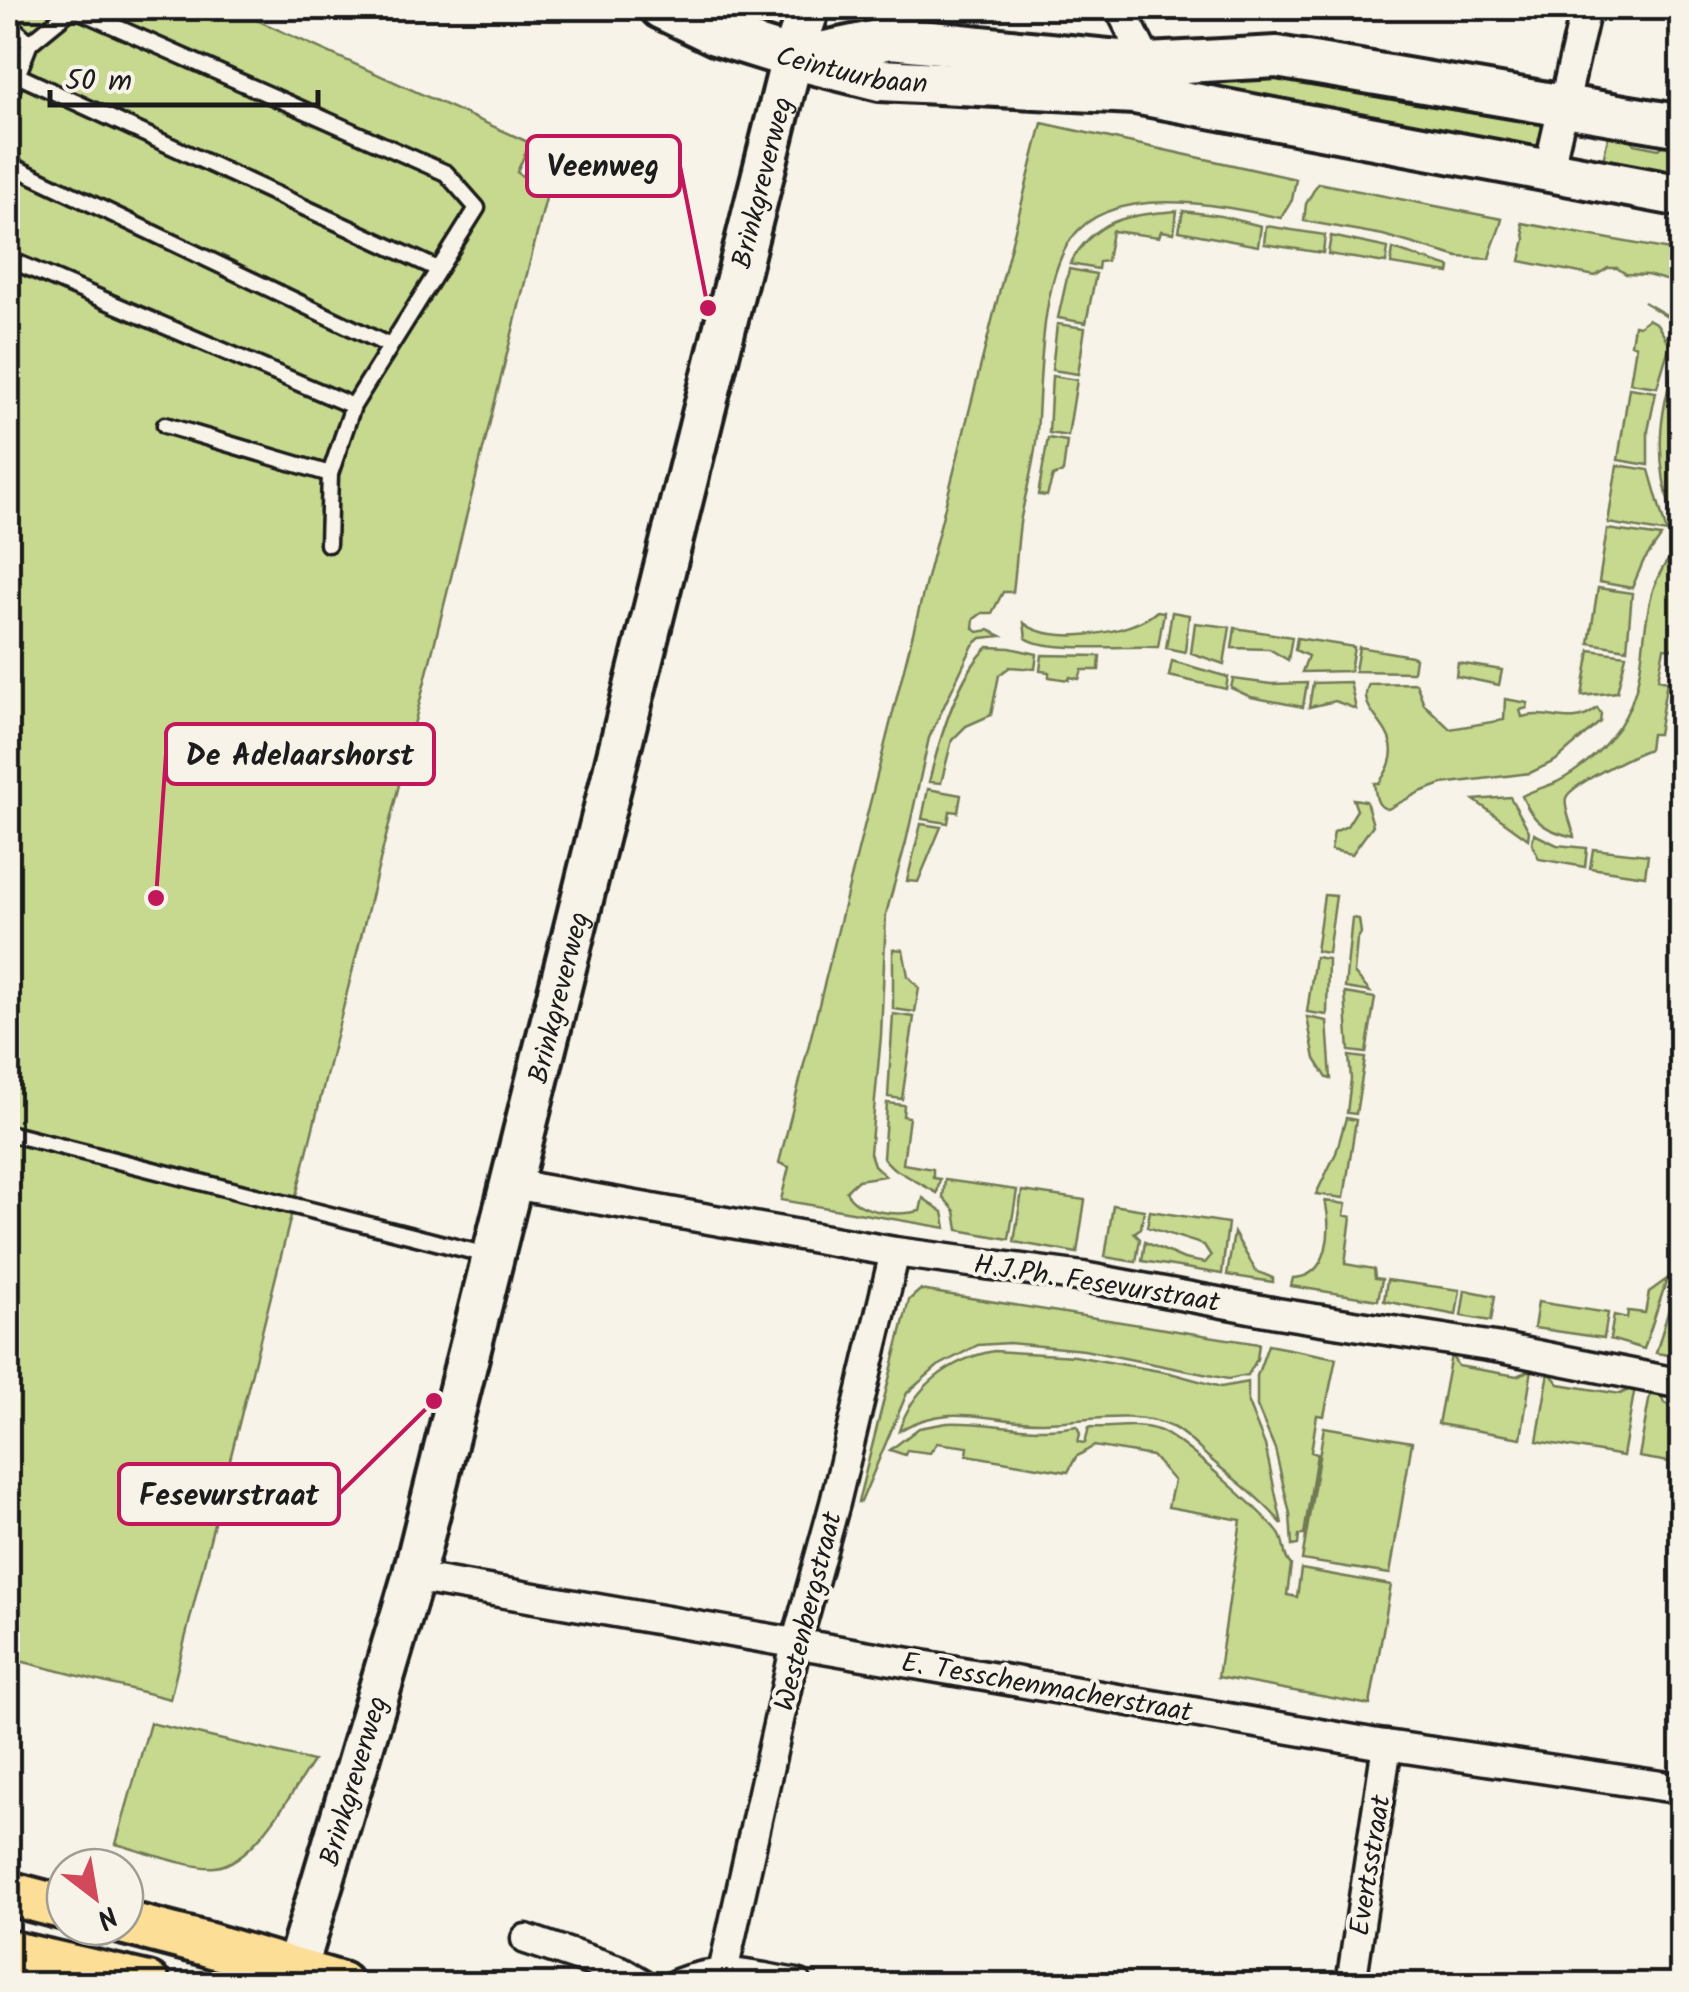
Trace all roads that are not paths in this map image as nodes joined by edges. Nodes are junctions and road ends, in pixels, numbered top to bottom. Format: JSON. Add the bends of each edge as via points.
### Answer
{"nodes":[{"id":1,"x":662,"y":8,"type":"edge"},
{"id":2,"x":809,"y":8,"type":"edge"},
{"id":3,"x":1120,"y":8,"type":"edge"},
{"id":4,"x":1586,"y":8,"type":"edge"},
{"id":5,"x":8,"y":24,"type":"edge"},
{"id":6,"x":30,"y":43,"type":"junction"},
{"id":7,"x":792,"y":58,"type":"junction"},
{"id":8,"x":1148,"y":64,"type":"junction"},
{"id":9,"x":17,"y":75,"type":"junction"},
{"id":10,"x":8,"y":97,"type":"edge"},
{"id":11,"x":1562,"y":107,"type":"junction"},
{"id":12,"x":1682,"y":126,"type":"edge"},
{"id":13,"x":8,"y":164,"type":"edge"},
{"id":14,"x":1548,"y":172,"type":"junction"},
{"id":15,"x":1682,"y":196,"type":"edge"},
{"id":16,"x":8,"y":259,"type":"edge"},
{"id":17,"x":438,"y":270,"type":"junction"},
{"id":18,"x":390,"y":346,"type":"junction"},
{"id":19,"x":353,"y":406,"type":"junction"},
{"id":20,"x":165,"y":424,"type":"dead end"},
{"id":21,"x":330,"y":474,"type":"junction"},
{"id":22,"x":328,"y":544,"type":"dead end"},
{"id":23,"x":8,"y":1132,"type":"edge"},
{"id":24,"x":512,"y":1184,"type":"junction"},
{"id":25,"x":896,"y":1252,"type":"junction"},
{"id":26,"x":494,"y":1257,"type":"junction"},
{"id":27,"x":1682,"y":1384,"type":"edge"},
{"id":28,"x":413,"y":1577,"type":"junction"},
{"id":29,"x":796,"y":1644,"type":"junction"},
{"id":30,"x":1387,"y":1745,"type":"junction"},
{"id":31,"x":1682,"y":1790,"type":"edge"},
{"id":32,"x":8,"y":1893,"type":"edge"},
{"id":33,"x":45,"y":1903,"type":"edge"},
{"id":34,"x":145,"y":1928,"type":"edge"},
{"id":35,"x":526,"y":1939,"type":"dead end"},
{"id":36,"x":8,"y":1952,"type":"edge"},
{"id":37,"x":723,"y":1972,"type":"junction"},
{"id":38,"x":294,"y":1978,"type":"edge"},
{"id":39,"x":148,"y":1984,"type":"edge"},
{"id":40,"x":341,"y":1984,"type":"edge"},
{"id":41,"x":643,"y":1984,"type":"edge"},
{"id":42,"x":677,"y":1984,"type":"edge"},
{"id":43,"x":797,"y":1984,"type":"edge"},
{"id":44,"x":1351,"y":1984,"type":"edge"}],
"edges":[{"from":1,"to":7,"type":"street","via":[[714,34]]},
{"from":2,"to":7,"type":"street","name":"Brinkgreverweg"},
{"from":3,"to":8,"type":"street"},
{"from":4,"to":11,"type":"street"},
{"from":5,"to":6,"type":"lane"},
{"from":6,"to":9,"type":"lane"},
{"from":6,"to":17,"type":"lane","via":[[72,8],[446,172],[476,208]]},
{"from":7,"to":8,"type":"street","name":"Ceintuurbaan","via":[[891,38]]},
{"from":7,"to":14,"type":"street","name":"Ceintuurbaan","via":[[880,80],[1135,92]]},
{"from":7,"to":24,"type":"street","name":"Brinkgreverweg"},
{"from":8,"to":11,"type":"street","name":"Ceintuurbaan","via":[[1277,56]]},
{"from":9,"to":10,"type":"lane"},
{"from":9,"to":17,"type":"lane"},
{"from":11,"to":12,"type":"street","name":"Ceintuurbaan"},
{"from":11,"to":14,"type":"street"},
{"from":13,"to":18,"type":"lane"},
{"from":14,"to":15,"type":"street","name":"Ceintuurbaan"},
{"from":16,"to":19,"type":"lane"},
{"from":17,"to":18,"type":"lane"},
{"from":18,"to":19,"type":"lane"},
{"from":19,"to":21,"type":"lane"},
{"from":20,"to":21,"type":"lane"},
{"from":21,"to":22,"type":"lane"},
{"from":23,"to":26,"type":"lane"},
{"from":24,"to":25,"type":"street","name":"H.J.Ph. Fesevurstraat"},
{"from":24,"to":26,"type":"street","name":"Brinkgreverweg"},
{"from":25,"to":27,"type":"street","name":"H.J.Ph. Fesevurstraat","via":[[1083,1277]]},
{"from":25,"to":29,"type":"street","name":"Westenbergstraat"},
{"from":26,"to":28,"type":"street","name":"Brinkgreverweg"},
{"from":28,"to":29,"type":"street","name":"E. Tesschenmacherstraat"},
{"from":28,"to":38,"type":"street","name":"Brinkgreverweg"},
{"from":29,"to":30,"type":"street","name":"E. Tesschenmacherstraat"},
{"from":29,"to":37,"type":"street","name":"Westenbergstraat"},
{"from":30,"to":31,"type":"street","name":"E. Tesschenmacherstraat"},
{"from":30,"to":44,"type":"street","name":"Evertsstraat"},
{"from":32,"to":33,"type":"main road"},
{"from":34,"to":38,"type":"main road"},
{"from":35,"to":41,"type":"street"},
{"from":36,"to":39,"type":"main road"},
{"from":37,"to":42,"type":"street"},
{"from":37,"to":43,"type":"street"},
{"from":38,"to":40,"type":"main road"}]}
